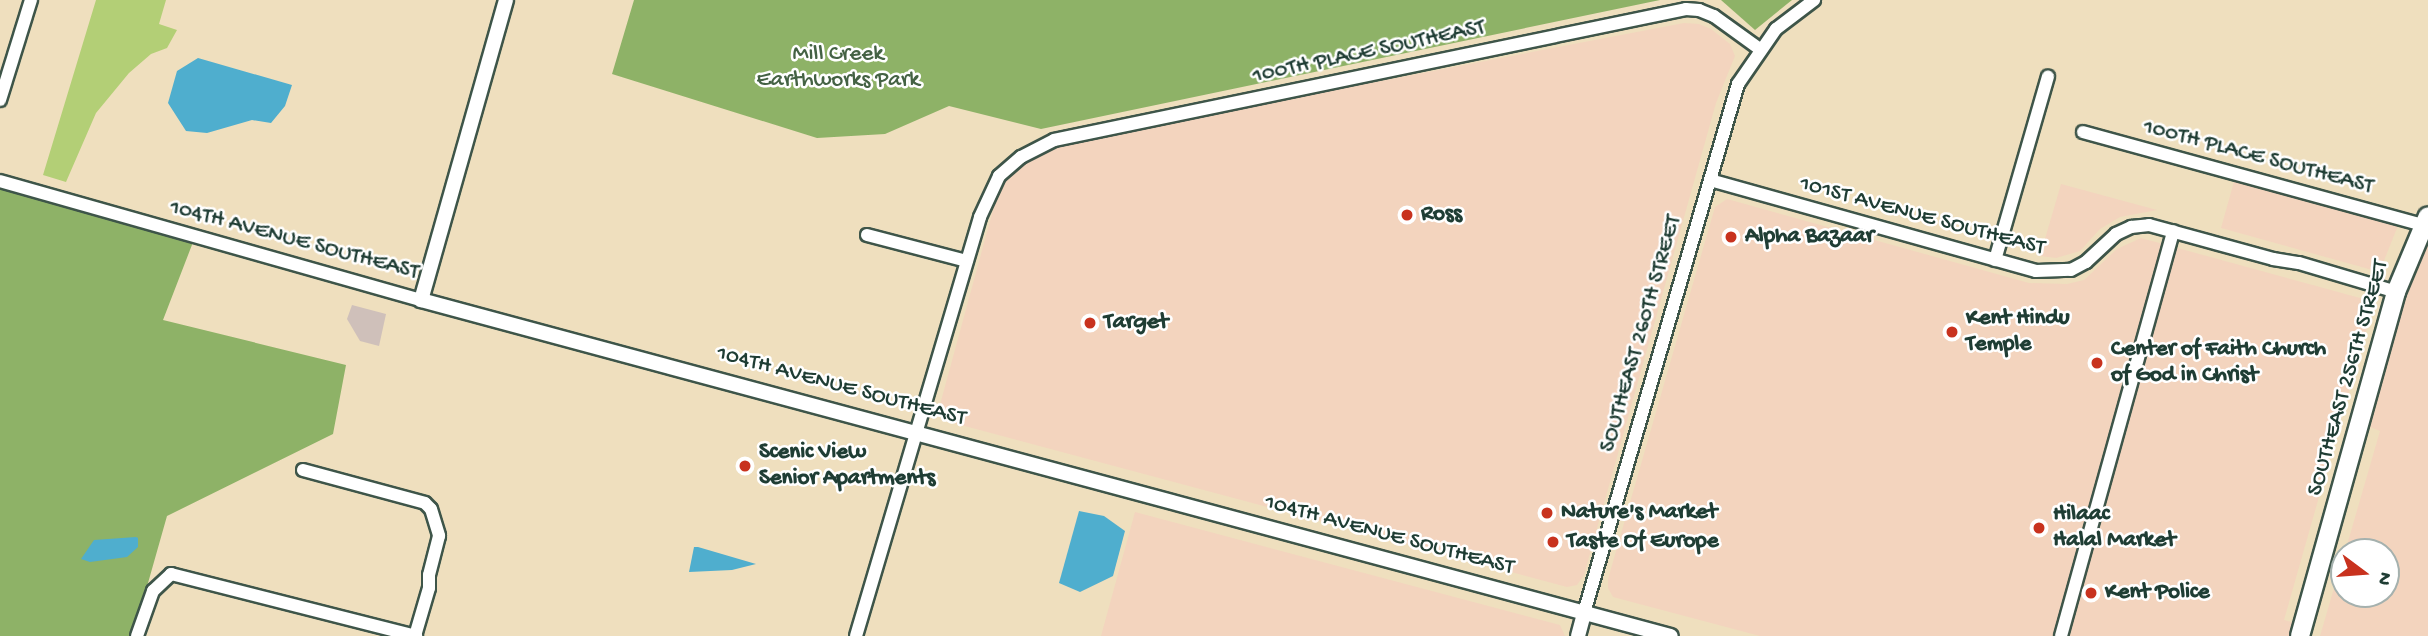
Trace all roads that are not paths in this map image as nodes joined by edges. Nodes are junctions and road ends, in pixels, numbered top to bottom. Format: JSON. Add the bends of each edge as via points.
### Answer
{"nodes":[{"id":1,"x":31,"y":0,"type":"edge"},
{"id":2,"x":506,"y":0,"type":"edge"},
{"id":3,"x":1814,"y":0,"type":"edge"},
{"id":4,"x":1760,"y":49,"type":"junction"},
{"id":5,"x":2048,"y":76,"type":"dead end"},
{"id":6,"x":0,"y":100,"type":"edge"},
{"id":7,"x":2082,"y":132,"type":"dead end"},
{"id":8,"x":1710,"y":180,"type":"junction"},
{"id":9,"x":0,"y":181,"type":"edge"},
{"id":10,"x":2426,"y":221,"type":"edge"},
{"id":11,"x":2173,"y":231,"type":"junction"},
{"id":12,"x":867,"y":234,"type":"dead end"},
{"id":13,"x":1995,"y":260,"type":"junction"},
{"id":14,"x":967,"y":261,"type":"junction"},
{"id":15,"x":2396,"y":292,"type":"junction"},
{"id":16,"x":421,"y":300,"type":"junction"},
{"id":17,"x":919,"y":432,"type":"junction"},
{"id":18,"x":303,"y":470,"type":"dead end"},
{"id":19,"x":1584,"y":613,"type":"junction"},
{"id":20,"x":137,"y":636,"type":"edge"},
{"id":21,"x":415,"y":636,"type":"edge"},
{"id":22,"x":856,"y":636,"type":"edge"},
{"id":23,"x":1578,"y":636,"type":"edge"},
{"id":24,"x":1671,"y":636,"type":"edge"},
{"id":25,"x":2061,"y":636,"type":"edge"},
{"id":26,"x":2300,"y":636,"type":"edge"}],
"edges":[{"from":1,"to":6,"type":"street"},
{"from":2,"to":16,"type":"street"},
{"from":3,"to":4,"type":"street","name":"SOUTHEAST 260TH STREET","via":[[1776,29]]},
{"from":4,"to":8,"type":"street","name":"SOUTHEAST 260TH STREET","via":[[1738,84]]},
{"from":4,"to":14,"type":"street","name":"100TH PLACE SOUTHEAST","via":[[1714,16],[1686,9],[1054,139],[1009,166],[980,216]]},
{"from":5,"to":13,"type":"street"},
{"from":7,"to":10,"type":"street","name":"100TH PLACE SOUTHEAST"},
{"from":8,"to":13,"type":"street","name":"101ST AVENUE SOUTHEAST"},
{"from":8,"to":19,"type":"street","name":"SOUTHEAST 260TH STREET"},
{"from":9,"to":16,"type":"street","name":"104TH AVENUE SOUTHEAST"},
{"from":10,"to":15,"type":"main road","name":"SOUTHEAST 256TH STREET"},
{"from":11,"to":13,"type":"street","name":"101ST AVENUE SOUTHEAST","via":[[2149,225],[2131,227],[2107,240],[2079,266],[2059,273]]},
{"from":11,"to":15,"type":"street","name":"101ST AVENUE SOUTHEAST"},
{"from":11,"to":25,"type":"street"},
{"from":12,"to":14,"type":"street"},
{"from":14,"to":17,"type":"street","name":"100TH PLACE SOUTHEAST"},
{"from":15,"to":26,"type":"main road","name":"SOUTHEAST 256TH STREET"},
{"from":16,"to":17,"type":"street","name":"104TH AVENUE SOUTHEAST"},
{"from":17,"to":19,"type":"street","name":"104TH AVENUE SOUTHEAST"},
{"from":17,"to":22,"type":"street","name":"100TH PLACE SOUTHEAST"},
{"from":18,"to":21,"type":"street","via":[[425,503],[435,516],[439,536]]},
{"from":19,"to":23,"type":"street","name":"SOUTHEAST 260TH STREET"},
{"from":19,"to":24,"type":"street","name":"104TH AVENUE SOUTHEAST"},
{"from":20,"to":21,"type":"street","via":[[149,598],[165,577],[183,575]]}]}
